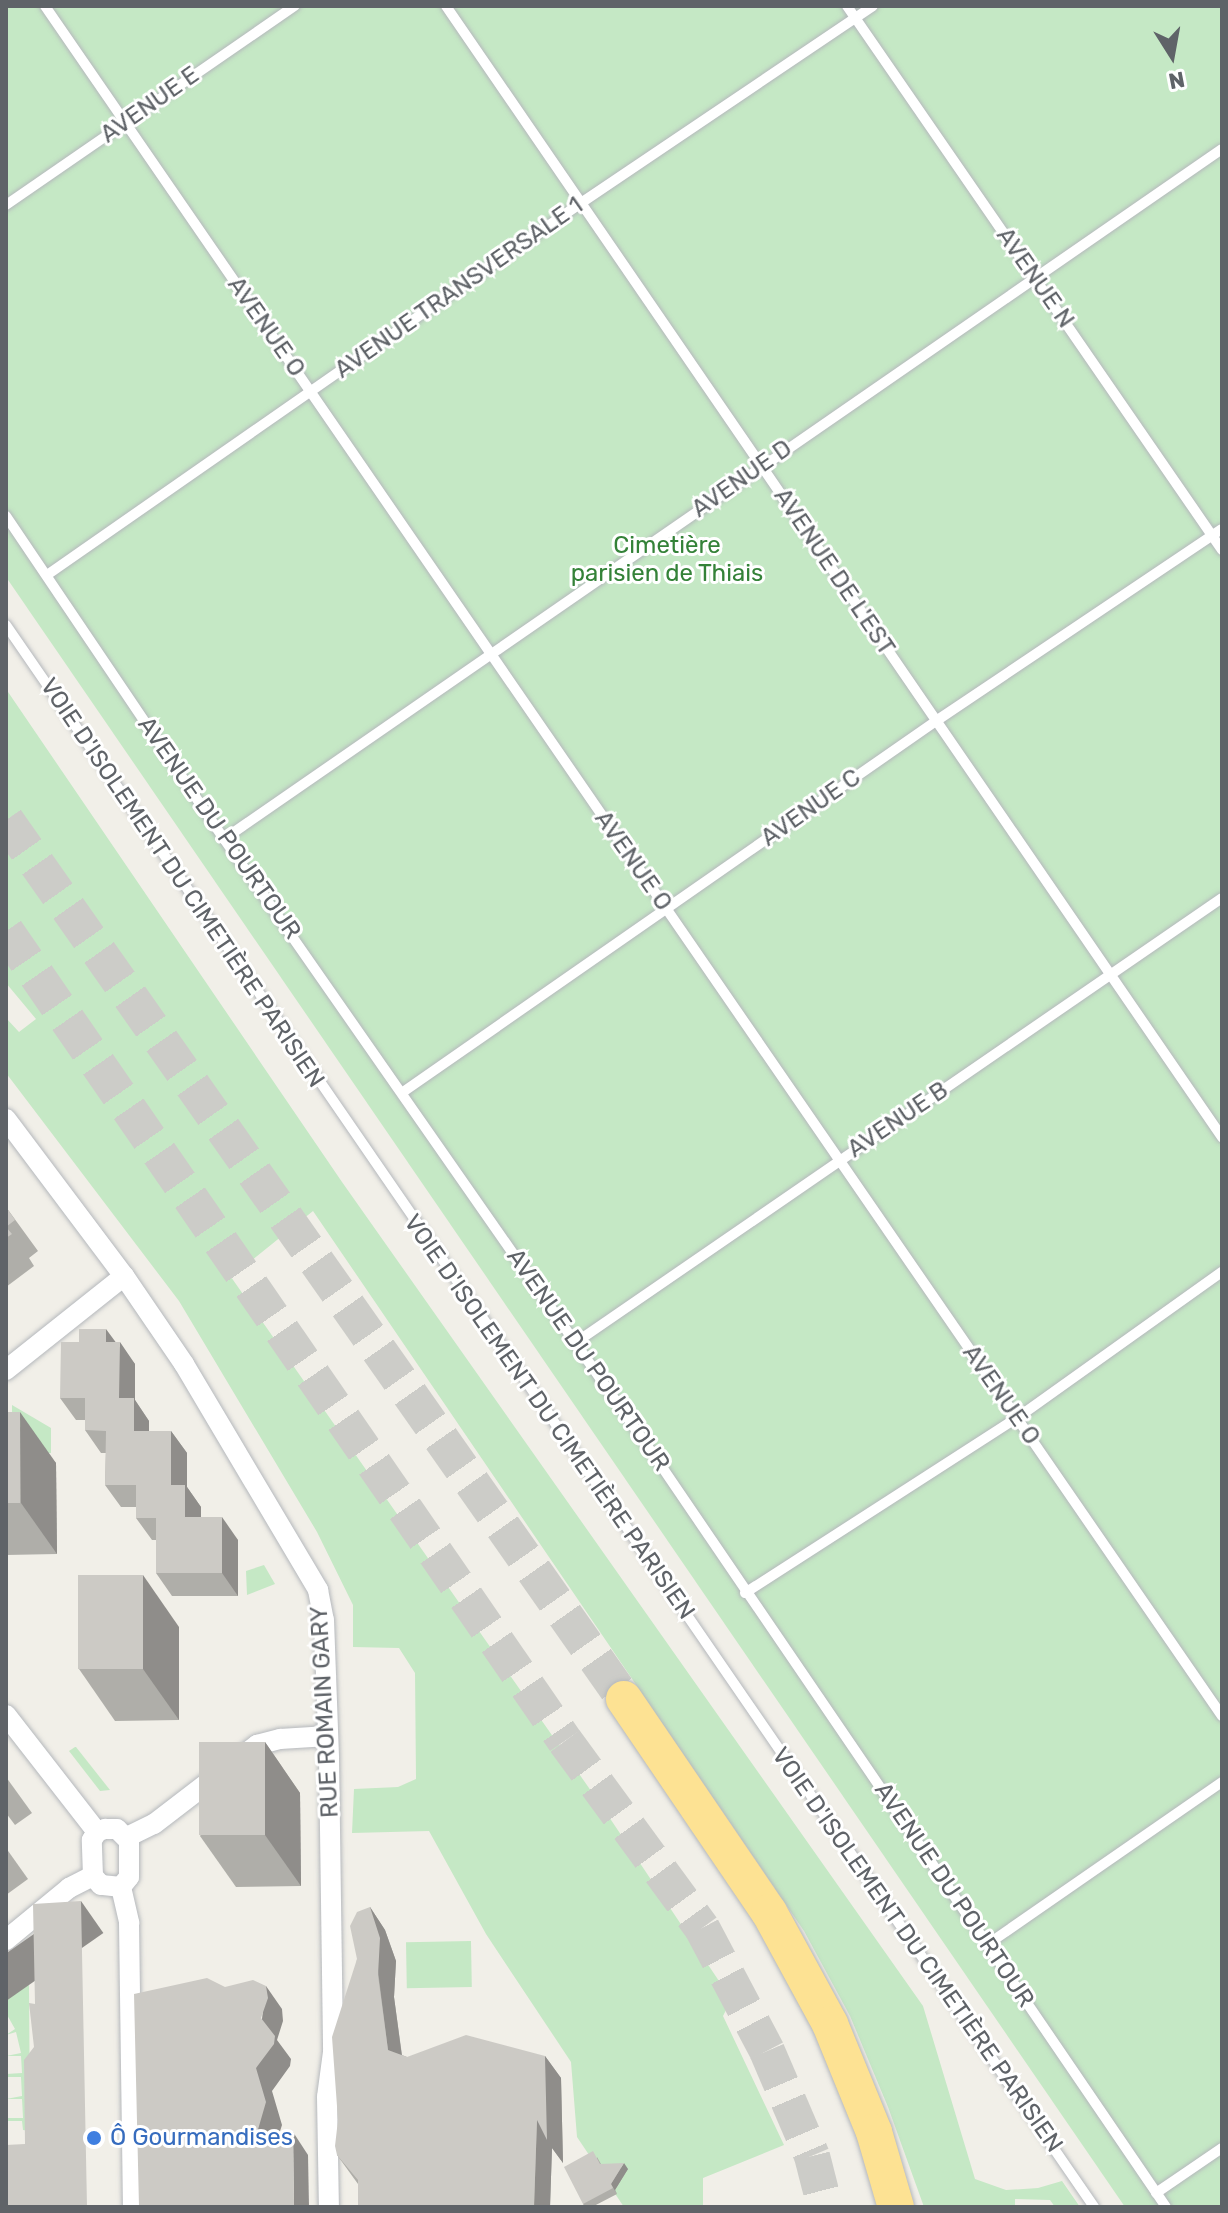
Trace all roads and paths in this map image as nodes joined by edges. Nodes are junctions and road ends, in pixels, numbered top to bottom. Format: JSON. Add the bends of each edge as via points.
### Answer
{"nodes":[{"id":1,"x":45,"y":6,"type":"edge"},
{"id":2,"x":295,"y":6,"type":"edge"},
{"id":3,"x":446,"y":6,"type":"edge"},
{"id":4,"x":847,"y":6,"type":"edge"},
{"id":5,"x":873,"y":6,"type":"edge"},
{"id":6,"x":856,"y":18,"type":"junction"},
{"id":7,"x":125,"y":123,"type":"junction"},
{"id":8,"x":1222,"y":149,"type":"edge"},
{"id":9,"x":581,"y":203,"type":"junction"},
{"id":10,"x":6,"y":205,"type":"edge"},
{"id":11,"x":1034,"y":277,"type":"junction"},
{"id":12,"x":311,"y":392,"type":"junction"},
{"id":13,"x":761,"y":465,"type":"junction"},
{"id":14,"x":6,"y":516,"type":"edge"},
{"id":15,"x":1217,"y":532,"type":"edge"},
{"id":16,"x":1222,"y":550,"type":"edge"},
{"id":17,"x":47,"y":575,"type":"junction"},
{"id":18,"x":6,"y":625,"type":"edge"},
{"id":19,"x":491,"y":654,"type":"junction"},
{"id":20,"x":936,"y":721,"type":"junction"},
{"id":21,"x":224,"y":839,"type":"junction"},
{"id":22,"x":1222,"y":898,"type":"edge"},
{"id":23,"x":666,"y":909,"type":"junction"},
{"id":24,"x":1111,"y":975,"type":"junction"},
{"id":25,"x":403,"y":1092,"type":"junction"},
{"id":26,"x":6,"y":1119,"type":"edge"},
{"id":27,"x":1222,"y":1137,"type":"edge"},
{"id":28,"x":840,"y":1161,"type":"junction"},
{"id":29,"x":1222,"y":1272,"type":"edge"},
{"id":30,"x":124,"y":1276,"type":"junction"},
{"id":31,"x":575,"y":1343,"type":"junction"},
{"id":32,"x":6,"y":1370,"type":"edge"},
{"id":33,"x":1017,"y":1418,"type":"junction"},
{"id":34,"x":745,"y":1593,"type":"junction"},
{"id":35,"x":624,"y":1699,"type":"tunnel mouth"},
{"id":36,"x":6,"y":1715,"type":"edge"},
{"id":37,"x":1222,"y":1716,"type":"edge"},
{"id":38,"x":328,"y":1736,"type":"junction"},
{"id":39,"x":1222,"y":1782,"type":"edge"},
{"id":40,"x":97,"y":1832,"type":"junction"},
{"id":41,"x":127,"y":1837,"type":"junction"},
{"id":42,"x":93,"y":1876,"type":"junction"},
{"id":43,"x":121,"y":1887,"type":"junction"},
{"id":44,"x":6,"y":1940,"type":"edge"},
{"id":45,"x":988,"y":1944,"type":"junction"},
{"id":46,"x":1222,"y":2148,"type":"edge"},
{"id":47,"x":1156,"y":2193,"type":"junction"},
{"id":48,"x":133,"y":2207,"type":"edge"},
{"id":49,"x":329,"y":2207,"type":"edge"},
{"id":50,"x":896,"y":2207,"type":"edge"},
{"id":51,"x":1094,"y":2207,"type":"edge"},
{"id":52,"x":1166,"y":2207,"type":"edge"}],
"edges":[{"from":1,"to":7,"type":"lane","name":"AVENUE O"},
{"from":2,"to":7,"type":"lane","name":"AVENUE E"},
{"from":3,"to":9,"type":"lane","name":"AVENUE DE L'EST"},
{"from":4,"to":6,"type":"lane","name":"AVENUE N"},
{"from":5,"to":6,"type":"lane","name":"AVENUE TRANSVERSALE 1"},
{"from":6,"to":9,"type":"lane","name":"AVENUE TRANSVERSALE 1"},
{"from":6,"to":11,"type":"lane","name":"AVENUE N"},
{"from":7,"to":10,"type":"lane","name":"AVENUE E"},
{"from":7,"to":12,"type":"lane","name":"AVENUE O"},
{"from":8,"to":11,"type":"lane","name":"AVENUE D"},
{"from":9,"to":12,"type":"lane","name":"AVENUE TRANSVERSALE 1"},
{"from":9,"to":13,"type":"lane","name":"AVENUE DE L'EST"},
{"from":11,"to":13,"type":"lane","name":"AVENUE D"},
{"from":11,"to":15,"type":"lane","name":"AVENUE N"},
{"from":12,"to":17,"type":"lane","name":"AVENUE TRANSVERSALE 1"},
{"from":12,"to":19,"type":"lane","name":"AVENUE O"},
{"from":13,"to":19,"type":"lane","name":"AVENUE D"},
{"from":13,"to":20,"type":"lane","name":"AVENUE DE L'EST"},
{"from":14,"to":17,"type":"lane","name":"AVENUE DU POURTOUR"},
{"from":15,"to":16,"type":"lane","name":"AVENUE N"},
{"from":15,"to":20,"type":"lane","name":"AVENUE C"},
{"from":17,"to":21,"type":"lane","name":"AVENUE DU POURTOUR"},
{"from":18,"to":51,"type":"lane","name":"VOIE D'ISOLEMENT DU CIMETIÈRE PARISIEN"},
{"from":19,"to":21,"type":"lane","name":"AVENUE D"},
{"from":19,"to":23,"type":"lane","name":"AVENUE O"},
{"from":20,"to":23,"type":"lane","name":"AVENUE C"},
{"from":20,"to":24,"type":"lane","name":"AVENUE DE L'EST"},
{"from":21,"to":25,"type":"lane","name":"AVENUE DU POURTOUR"},
{"from":22,"to":24,"type":"lane","name":"AVENUE B"},
{"from":23,"to":25,"type":"lane","name":"AVENUE C"},
{"from":23,"to":28,"type":"lane","name":"AVENUE O"},
{"from":24,"to":27,"type":"lane","name":"AVENUE DE L'EST"},
{"from":24,"to":28,"type":"lane","name":"AVENUE B"},
{"from":25,"to":31,"type":"lane","name":"AVENUE DU POURTOUR"},
{"from":26,"to":30,"type":"street","name":"RUE ROMAIN GARY"},
{"from":28,"to":31,"type":"lane","name":"AVENUE B"},
{"from":28,"to":33,"type":"lane","name":"AVENUE O"},
{"from":29,"to":33,"type":"lane"},
{"from":30,"to":32,"type":"street"},
{"from":30,"to":38,"type":"street","name":"RUE ROMAIN GARY","via":[[184,1364],[318,1590]]},
{"from":31,"to":34,"type":"lane","name":"AVENUE DU POURTOUR"},
{"from":33,"to":34,"type":"lane"},
{"from":33,"to":37,"type":"lane","name":"AVENUE O"},
{"from":34,"to":45,"type":"lane","name":"AVENUE DU POURTOUR"},
{"from":35,"to":50,"type":"highway","via":[[769,1912],[830,2024],[874,2132]]},
{"from":36,"to":40,"type":"street"},
{"from":38,"to":41,"type":"street","via":[[257,1745],[154,1824]]},
{"from":38,"to":49,"type":"street","name":"RUE ROMAIN GARY","via":[[333,2052],[327,2097]]},
{"from":39,"to":45,"type":"lane"},
{"from":40,"to":41,"type":"street","via":[[117,1829]]},
{"from":40,"to":42,"type":"street","via":[[92,1840]]},
{"from":41,"to":43,"type":"street","via":[[130,1870]]},
{"from":42,"to":43,"type":"street","via":[[101,1885]]},
{"from":42,"to":44,"type":"street","via":[[69,1888]]},
{"from":43,"to":48,"type":"street","via":[[130,1946]]},
{"from":45,"to":47,"type":"lane","name":"AVENUE DU POURTOUR"},
{"from":46,"to":47,"type":"lane"},
{"from":47,"to":52,"type":"lane","name":"AVENUE DU POURTOUR"}]}
